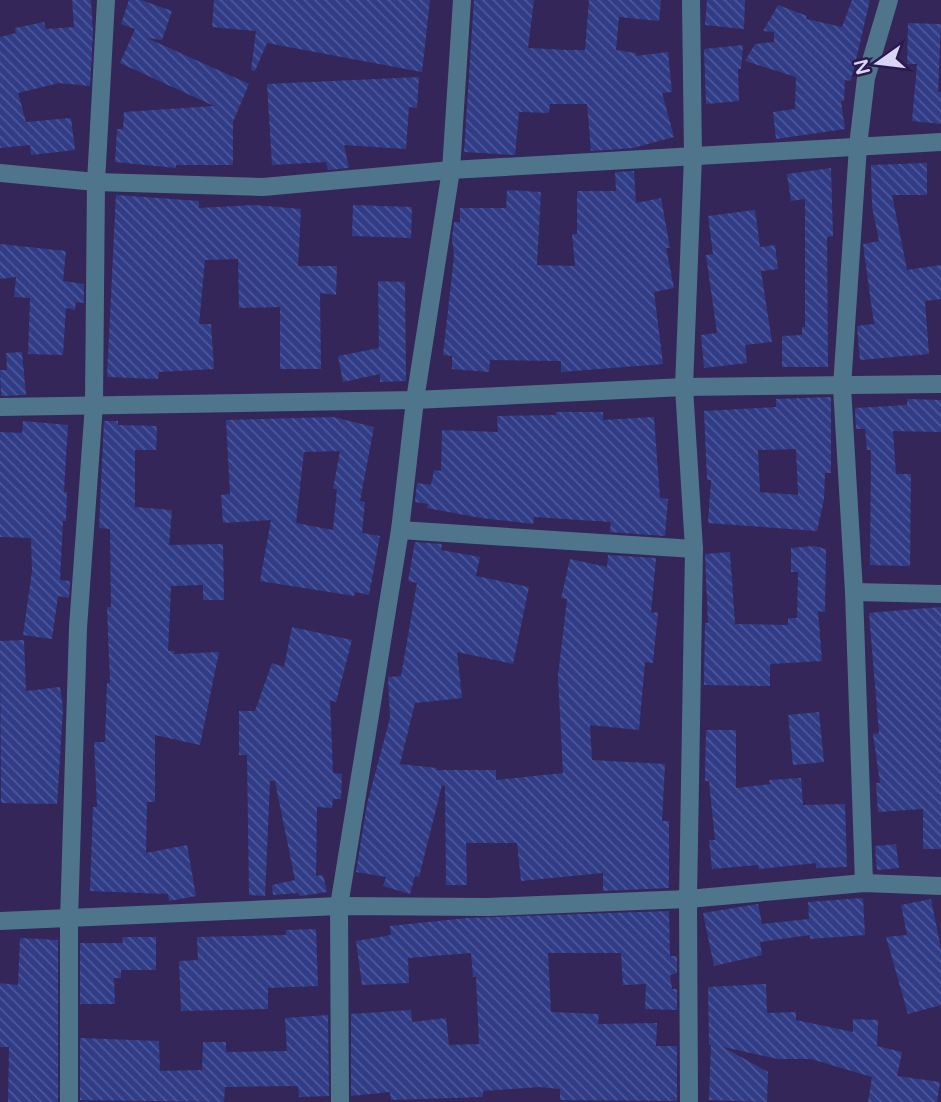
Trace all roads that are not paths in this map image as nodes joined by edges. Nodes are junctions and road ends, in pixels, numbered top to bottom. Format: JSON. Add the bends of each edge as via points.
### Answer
{"nodes":[{"id":1,"x":106,"y":0,"type":"edge"},
{"id":2,"x":462,"y":0,"type":"edge"},
{"id":3,"x":691,"y":0,"type":"edge"},
{"id":4,"x":889,"y":0,"type":"edge"},
{"id":5,"x":941,"y":142,"type":"edge"},
{"id":6,"x":858,"y":146,"type":"junction"},
{"id":7,"x":693,"y":156,"type":"junction"},
{"id":8,"x":451,"y":170,"type":"junction"},
{"id":9,"x":0,"y":173,"type":"edge"},
{"id":10,"x":96,"y":182,"type":"junction"},
{"id":11,"x":941,"y":384,"type":"edge"},
{"id":12,"x":684,"y":387,"type":"junction"},
{"id":13,"x":842,"y":387,"type":"junction"},
{"id":14,"x":415,"y":400,"type":"junction"},
{"id":15,"x":94,"y":404,"type":"junction"},
{"id":16,"x":0,"y":408,"type":"edge"},
{"id":17,"x":400,"y":530,"type":"junction"},
{"id":18,"x":694,"y":549,"type":"junction"},
{"id":19,"x":855,"y":592,"type":"junction"},
{"id":20,"x":941,"y":594,"type":"edge"},
{"id":21,"x":864,"y":883,"type":"junction"},
{"id":22,"x":941,"y":886,"type":"edge"},
{"id":23,"x":688,"y":899,"type":"junction"},
{"id":24,"x":339,"y":906,"type":"junction"},
{"id":25,"x":69,"y":920,"type":"junction"},
{"id":26,"x":0,"y":921,"type":"edge"},
{"id":27,"x":69,"y":1102,"type":"edge"},
{"id":28,"x":340,"y":1102,"type":"edge"},
{"id":29,"x":689,"y":1102,"type":"edge"}],
"edges":[{"from":1,"to":10,"type":"street"},
{"from":2,"to":8,"type":"street"},
{"from":3,"to":7,"type":"street"},
{"from":4,"to":6,"type":"street","via":[[866,78]]},
{"from":5,"to":6,"type":"street"},
{"from":6,"to":7,"type":"street"},
{"from":6,"to":13,"type":"street"},
{"from":7,"to":8,"type":"street"},
{"from":7,"to":12,"type":"street"},
{"from":8,"to":10,"type":"street","via":[[263,187]]},
{"from":8,"to":14,"type":"street"},
{"from":9,"to":10,"type":"street"},
{"from":10,"to":15,"type":"street"},
{"from":11,"to":13,"type":"street"},
{"from":12,"to":13,"type":"street"},
{"from":12,"to":14,"type":"street"},
{"from":12,"to":18,"type":"street"},
{"from":13,"to":19,"type":"street"},
{"from":14,"to":15,"type":"street"},
{"from":14,"to":17,"type":"street"},
{"from":15,"to":16,"type":"street"},
{"from":15,"to":25,"type":"street","via":[[78,628]]},
{"from":17,"to":18,"type":"street"},
{"from":17,"to":24,"type":"street"},
{"from":18,"to":23,"type":"street"},
{"from":19,"to":20,"type":"street"},
{"from":19,"to":21,"type":"street"},
{"from":21,"to":22,"type":"street"},
{"from":21,"to":23,"type":"street"},
{"from":23,"to":24,"type":"street","via":[[488,907]]},
{"from":23,"to":29,"type":"street"},
{"from":24,"to":25,"type":"street"},
{"from":24,"to":28,"type":"street"},
{"from":25,"to":26,"type":"street"},
{"from":25,"to":27,"type":"street"}]}
